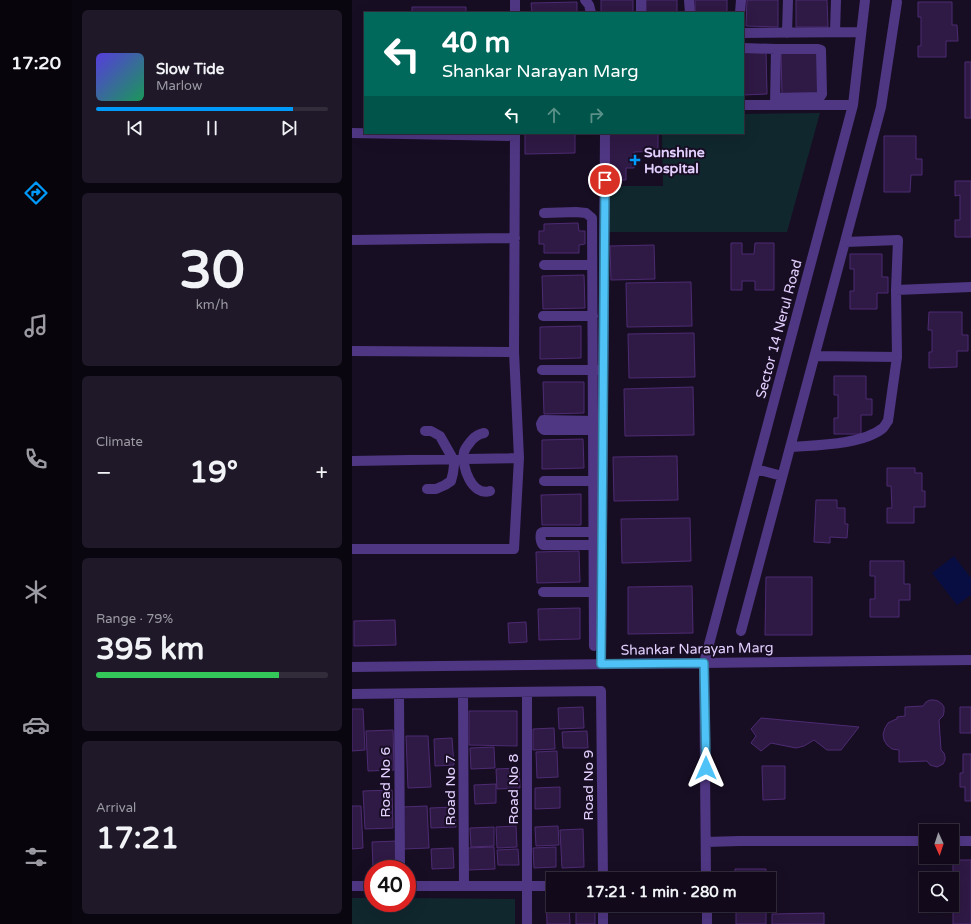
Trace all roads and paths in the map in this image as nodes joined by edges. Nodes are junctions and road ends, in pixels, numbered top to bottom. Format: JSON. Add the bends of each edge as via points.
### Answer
{"nodes":[{"id":1,"x":515,"y":0,"type":"edge"},
{"id":2,"x":585,"y":0,"type":"edge"},
{"id":3,"x":641,"y":0,"type":"edge"},
{"id":4,"x":689,"y":0,"type":"edge"},
{"id":5,"x":741,"y":0,"type":"edge"},
{"id":6,"x":788,"y":0,"type":"edge"},
{"id":7,"x":836,"y":0,"type":"edge"},
{"id":8,"x":865,"y":0,"type":"edge"},
{"id":9,"x":897,"y":2,"type":"dead end"},
{"id":10,"x":515,"y":12,"type":"edge"},
{"id":11,"x":591,"y":12,"type":"edge"},
{"id":12,"x":641,"y":12,"type":"edge"},
{"id":13,"x":690,"y":12,"type":"edge"},
{"id":14,"x":740,"y":12,"type":"edge"},
{"id":15,"x":835,"y":32,"type":"junction"},
{"id":16,"x":861,"y":32,"type":"junction"},
{"id":17,"x":744,"y":33,"type":"edge"},
{"id":18,"x":787,"y":33,"type":"junction"},
{"id":19,"x":744,"y":48,"type":"edge"},
{"id":20,"x":776,"y":49,"type":"junction"},
{"id":21,"x":775,"y":101,"type":"junction"},
{"id":22,"x":853,"y":104,"type":"junction"},
{"id":23,"x":744,"y":105,"type":"edge"},
{"id":24,"x":352,"y":134,"type":"edge"},
{"id":25,"x":515,"y":134,"type":"edge"},
{"id":26,"x":605,"y":134,"type":"edge"},
{"id":27,"x":544,"y":213,"type":"dead end"},
{"id":28,"x":515,"y":238,"type":"junction"},
{"id":29,"x":352,"y":240,"type":"edge"},
{"id":30,"x":845,"y":242,"type":"junction"},
{"id":31,"x":544,"y":265,"type":"dead end"},
{"id":32,"x":592,"y":265,"type":"junction"},
{"id":33,"x":971,"y":286,"type":"edge"},
{"id":34,"x":896,"y":290,"type":"junction"},
{"id":35,"x":543,"y":316,"type":"dead end"},
{"id":36,"x":593,"y":316,"type":"junction"},
{"id":37,"x":352,"y":351,"type":"edge"},
{"id":38,"x":514,"y":352,"type":"junction"},
{"id":39,"x":814,"y":356,"type":"junction"},
{"id":40,"x":897,"y":357,"type":"junction"},
{"id":41,"x":542,"y":370,"type":"dead end"},
{"id":42,"x":598,"y":370,"type":"junction"},
{"id":43,"x":425,"y":431,"type":"dead end"},
{"id":44,"x":484,"y":433,"type":"dead end"},
{"id":45,"x":790,"y":447,"type":"junction"},
{"id":46,"x":519,"y":458,"type":"junction"},
{"id":47,"x":453,"y":459,"type":"junction"},
{"id":48,"x":463,"y":459,"type":"junction"},
{"id":49,"x":352,"y":461,"type":"edge"},
{"id":50,"x":756,"y":469,"type":"junction"},
{"id":51,"x":782,"y":476,"type":"junction"},
{"id":52,"x":544,"y":481,"type":"dead end"},
{"id":53,"x":598,"y":481,"type":"junction"},
{"id":54,"x":427,"y":489,"type":"dead end"},
{"id":55,"x":490,"y":491,"type":"dead end"},
{"id":56,"x":593,"y":532,"type":"junction"},
{"id":57,"x":593,"y":545,"type":"junction"},
{"id":58,"x":352,"y":548,"type":"edge"},
{"id":59,"x":543,"y":592,"type":"dead end"},
{"id":60,"x":593,"y":592,"type":"junction"},
{"id":61,"x":741,"y":631,"type":"dead end"},
{"id":62,"x":594,"y":646,"type":"dead end"},
{"id":63,"x":971,"y":660,"type":"edge"},
{"id":64,"x":704,"y":663,"type":"junction"},
{"id":65,"x":601,"y":664,"type":"junction"},
{"id":66,"x":352,"y":667,"type":"edge"},
{"id":67,"x":527,"y":692,"type":"junction"},
{"id":68,"x":464,"y":693,"type":"junction"},
{"id":69,"x":352,"y":694,"type":"edge"},
{"id":70,"x":399,"y":694,"type":"junction"},
{"id":71,"x":919,"y":841,"type":"edge"},
{"id":72,"x":959,"y":841,"type":"edge"},
{"id":73,"x":971,"y":841,"type":"edge"},
{"id":74,"x":706,"y":842,"type":"junction"},
{"id":75,"x":400,"y":860,"type":"edge"},
{"id":76,"x":603,"y":872,"type":"edge"},
{"id":77,"x":706,"y":872,"type":"edge"},
{"id":78,"x":352,"y":886,"type":"edge"},
{"id":79,"x":364,"y":886,"type":"edge"},
{"id":80,"x":416,"y":886,"type":"edge"},
{"id":81,"x":464,"y":886,"type":"junction"},
{"id":82,"x":527,"y":886,"type":"junction"},
{"id":83,"x":546,"y":886,"type":"edge"},
{"id":84,"x":603,"y":912,"type":"edge"},
{"id":85,"x":706,"y":912,"type":"edge"},
{"id":86,"x":527,"y":924,"type":"edge"},
{"id":87,"x":603,"y":924,"type":"edge"},
{"id":88,"x":707,"y":924,"type":"edge"}],
"edges":[{"from":1,"to":10,"type":"street"},
{"from":2,"to":11,"type":"street"},
{"from":3,"to":12,"type":"street"},
{"from":4,"to":13,"type":"street"},
{"from":5,"to":14,"type":"street"},
{"from":6,"to":18,"type":"street"},
{"from":7,"to":15,"type":"street"},
{"from":8,"to":16,"type":"street","name":"Sector 14 Nerul Road"},
{"from":9,"to":30,"type":"street","via":[[881,107]]},
{"from":15,"to":16,"type":"street"},
{"from":15,"to":18,"type":"street"},
{"from":16,"to":22,"type":"street","name":"Sector 14 Nerul Road"},
{"from":17,"to":18,"type":"street"},
{"from":19,"to":20,"type":"street"},
{"from":20,"to":21,"type":"street"},
{"from":20,"to":21,"type":"street","via":[[821,50],[822,94],[818,98]]},
{"from":21,"to":22,"type":"street"},
{"from":21,"to":23,"type":"street"},
{"from":22,"to":50,"type":"street","name":"Sector 14 Nerul Road"},
{"from":24,"to":25,"type":"street"},
{"from":25,"to":28,"type":"street"},
{"from":26,"to":42,"type":"street"},
{"from":27,"to":32,"type":"street","via":[[581,212],[592,218]]},
{"from":28,"to":29,"type":"street"},
{"from":28,"to":38,"type":"street"},
{"from":30,"to":34,"type":"street","via":[[898,240]]},
{"from":30,"to":39,"type":"street"},
{"from":31,"to":32,"type":"street"},
{"from":32,"to":36,"type":"street"},
{"from":33,"to":34,"type":"street"},
{"from":34,"to":40,"type":"street"},
{"from":35,"to":36,"type":"street"},
{"from":36,"to":42,"type":"street"},
{"from":37,"to":38,"type":"street"},
{"from":38,"to":46,"type":"street"},
{"from":39,"to":40,"type":"street"},
{"from":39,"to":45,"type":"street"},
{"from":40,"to":45,"type":"street","via":[[888,421],[884,427],[872,435],[852,442]]},
{"from":41,"to":42,"type":"street"},
{"from":42,"to":53,"type":"street"},
{"from":42,"to":53,"type":"street","via":[[593,425]]},
{"from":43,"to":47,"type":"street","via":[[440,436]]},
{"from":44,"to":48,"type":"street","via":[[473,439],[464,450]]},
{"from":45,"to":51,"type":"street"},
{"from":46,"to":48,"type":"street"},
{"from":46,"to":58,"type":"street","via":[[514,549]]},
{"from":47,"to":48,"type":"street"},
{"from":47,"to":49,"type":"street"},
{"from":47,"to":54,"type":"street","via":[[454,473],[450,481],[436,489]]},
{"from":48,"to":55,"type":"street","via":[[466,473],[474,486],[479,490]]},
{"from":50,"to":51,"type":"street"},
{"from":50,"to":64,"type":"street","name":"Sector 14 Nerul Road"},
{"from":51,"to":61,"type":"street"},
{"from":52,"to":53,"type":"street"},
{"from":53,"to":56,"type":"street"},
{"from":53,"to":65,"type":"street"},
{"from":56,"to":57,"type":"street"},
{"from":56,"to":57,"type":"street","via":[[544,532],[540,538],[543,546]]},
{"from":57,"to":60,"type":"street"},
{"from":59,"to":60,"type":"street"},
{"from":60,"to":62,"type":"street"},
{"from":63,"to":64,"type":"street","name":"Shankar Narayan Marg"},
{"from":64,"to":65,"type":"street","name":"Shankar Narayan Marg"},
{"from":64,"to":74,"type":"street","name":"Sector 14 Nerul Road"},
{"from":65,"to":66,"type":"street","name":"Shankar Narayan Marg"},
{"from":67,"to":68,"type":"street"},
{"from":67,"to":76,"type":"street","name":"Road No 9","via":[[601,692]]},
{"from":67,"to":82,"type":"street","name":"Road No 8"},
{"from":68,"to":70,"type":"street"},
{"from":68,"to":81,"type":"street","name":"Road No 7"},
{"from":69,"to":70,"type":"street"},
{"from":70,"to":75,"type":"street","name":"Road No 6"},
{"from":71,"to":74,"type":"street"},
{"from":72,"to":73,"type":"street"},
{"from":74,"to":77,"type":"street","name":"Sector 14 Nerul Road"},
{"from":78,"to":79,"type":"street"},
{"from":80,"to":81,"type":"street"},
{"from":81,"to":82,"type":"street"},
{"from":82,"to":83,"type":"street"},
{"from":82,"to":86,"type":"street","name":"Road No 8"},
{"from":84,"to":87,"type":"street"},
{"from":85,"to":88,"type":"street"}]}
